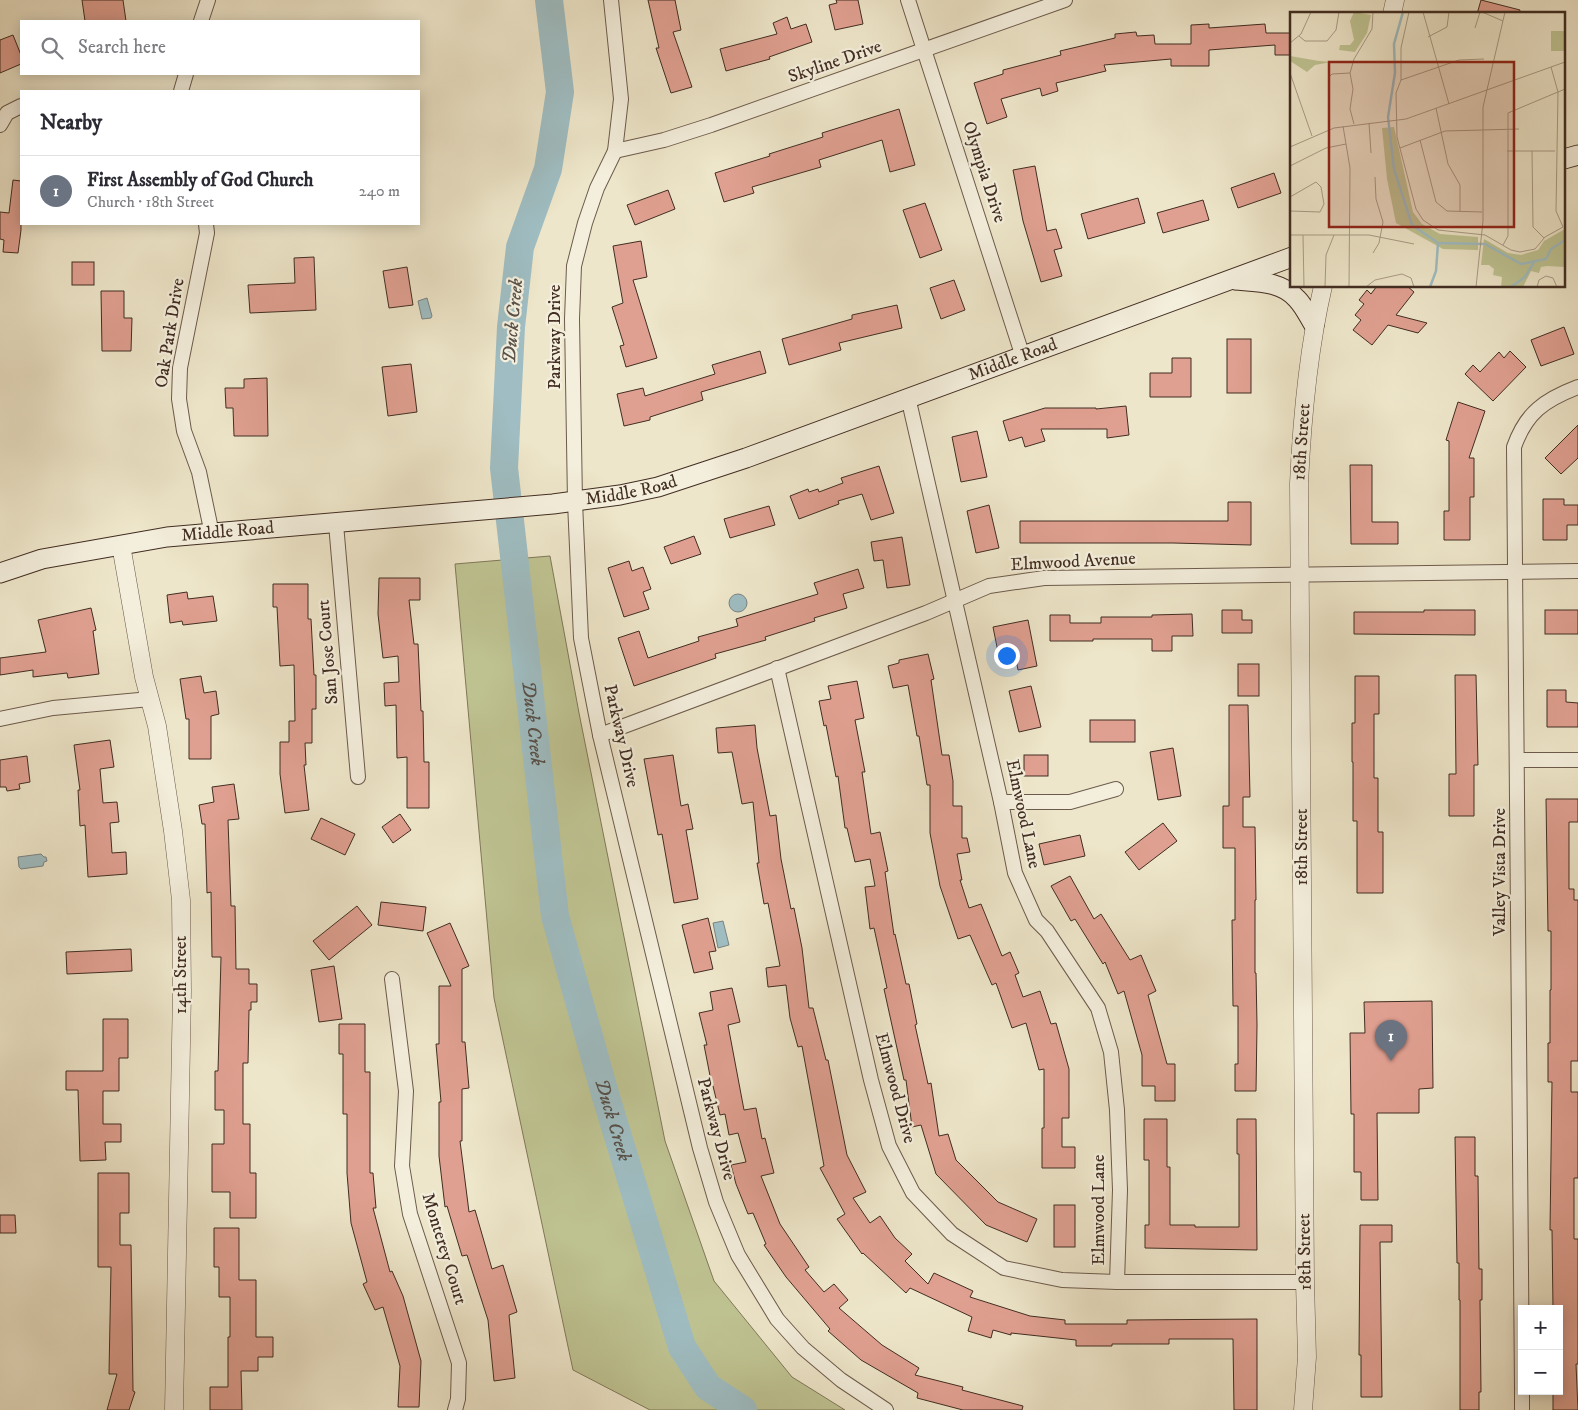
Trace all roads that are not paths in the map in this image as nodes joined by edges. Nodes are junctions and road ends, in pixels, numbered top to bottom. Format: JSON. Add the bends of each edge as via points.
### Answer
{"nodes":[{"id":1,"x":208,"y":0,"type":"edge"},
{"id":2,"x":611,"y":0,"type":"edge"},
{"id":3,"x":908,"y":0,"type":"edge"},
{"id":4,"x":1065,"y":0,"type":"edge"},
{"id":5,"x":201,"y":20,"type":"edge"},
{"id":6,"x":925,"y":50,"type":"junction"},
{"id":7,"x":186,"y":75,"type":"edge"},
{"id":8,"x":181,"y":90,"type":"edge"},
{"id":9,"x":20,"y":106,"type":"edge"},
{"id":10,"x":0,"y":125,"type":"edge"},
{"id":11,"x":615,"y":151,"type":"junction"},
{"id":12,"x":1578,"y":155,"type":"edge"},
{"id":13,"x":1566,"y":159,"type":"edge"},
{"id":14,"x":206,"y":225,"type":"edge"},
{"id":15,"x":1290,"y":258,"type":"edge"},
{"id":16,"x":1232,"y":279,"type":"junction"},
{"id":17,"x":1323,"y":288,"type":"edge"},
{"id":18,"x":1314,"y":325,"type":"junction"},
{"id":19,"x":1023,"y":356,"type":"junction"},
{"id":20,"x":1578,"y":387,"type":"edge"},
{"id":21,"x":908,"y":397,"type":"junction"},
{"id":22,"x":575,"y":502,"type":"junction"},
{"id":23,"x":336,"y":524,"type":"junction"},
{"id":24,"x":212,"y":534,"type":"junction"},
{"id":25,"x":121,"y":546,"type":"junction"},
{"id":26,"x":1516,"y":571,"type":"junction"},
{"id":27,"x":1578,"y":571,"type":"edge"},
{"id":28,"x":0,"y":573,"type":"edge"},
{"id":29,"x":1300,"y":576,"type":"junction"},
{"id":30,"x":956,"y":600,"type":"junction"},
{"id":31,"x":777,"y":668,"type":"junction"},
{"id":32,"x":150,"y":699,"type":"junction"},
{"id":33,"x":0,"y":719,"type":"edge"},
{"id":34,"x":600,"y":735,"type":"junction"},
{"id":35,"x":1518,"y":760,"type":"junction"},
{"id":36,"x":1578,"y":760,"type":"edge"},
{"id":37,"x":358,"y":777,"type":"dead end"},
{"id":38,"x":1116,"y":789,"type":"dead end"},
{"id":39,"x":1001,"y":802,"type":"junction"},
{"id":40,"x":392,"y":979,"type":"dead end"},
{"id":41,"x":1117,"y":1282,"type":"junction"},
{"id":42,"x":1305,"y":1282,"type":"junction"},
{"id":43,"x":1522,"y":1350,"type":"edge"},
{"id":44,"x":1522,"y":1395,"type":"edge"},
{"id":45,"x":174,"y":1410,"type":"edge"},
{"id":46,"x":455,"y":1410,"type":"edge"},
{"id":47,"x":886,"y":1410,"type":"edge"},
{"id":48,"x":1303,"y":1410,"type":"edge"},
{"id":49,"x":1522,"y":1410,"type":"edge"}],
"edges":[{"from":1,"to":5,"type":"street"},
{"from":2,"to":11,"type":"street","name":"Parkway Drive","via":[[621,99]]},
{"from":3,"to":6,"type":"street","name":"Olympia Drive"},
{"from":4,"to":6,"type":"street","name":"Skyline Drive"},
{"from":6,"to":11,"type":"street","name":"Skyline Drive","via":[[710,126]]},
{"from":6,"to":19,"type":"street","name":"Olympia Drive"},
{"from":7,"to":8,"type":"street"},
{"from":9,"to":10,"type":"street","via":[[7,113]]},
{"from":11,"to":22,"type":"street","name":"Parkway Drive","via":[[597,188],[574,266]]},
{"from":12,"to":13,"type":"main road"},
{"from":14,"to":24,"type":"street","name":"Oak Park Drive","via":[[180,368],[178,399],[184,431],[199,472]]},
{"from":15,"to":16,"type":"main road","name":"Middle Road"},
{"from":16,"to":18,"type":"main road","name":"Middle Road","via":[[1275,284],[1285,289],[1297,299]]},
{"from":16,"to":19,"type":"main road","name":"Middle Road"},
{"from":17,"to":18,"type":"street","name":"18th Street"},
{"from":18,"to":29,"type":"street","name":"18th Street","via":[[1301,440]]},
{"from":19,"to":21,"type":"main road","name":"Middle Road"},
{"from":20,"to":26,"type":"street","name":"Valley Vista Drive","via":[[1538,408],[1527,419],[1514,447]]},
{"from":21,"to":22,"type":"main road","name":"Middle Road","via":[[746,458],[658,487]]},
{"from":21,"to":30,"type":"street","name":"Elmwood Lane"},
{"from":22,"to":23,"type":"main road","name":"Middle Road"},
{"from":22,"to":34,"type":"street","name":"Parkway Drive","via":[[581,638]]},
{"from":23,"to":24,"type":"main road","name":"Middle Road"},
{"from":23,"to":37,"type":"street","name":"San Jose Court"},
{"from":24,"to":25,"type":"main road","name":"Middle Road","via":[[167,537]]},
{"from":25,"to":28,"type":"main road","name":"Middle Road","via":[[42,560]]},
{"from":25,"to":32,"type":"street","name":"14th Street"},
{"from":26,"to":27,"type":"street","name":"Elmwood Avenue"},
{"from":26,"to":29,"type":"street","name":"Elmwood Avenue"},
{"from":26,"to":35,"type":"street","name":"Valley Vista Drive"},
{"from":29,"to":30,"type":"street","name":"Elmwood Avenue","via":[[1044,578],[989,586]]},
{"from":29,"to":42,"type":"street","name":"18th Street"},
{"from":30,"to":31,"type":"street","name":"Elmwood Avenue"},
{"from":30,"to":39,"type":"street","name":"Elmwood Lane"},
{"from":31,"to":34,"type":"street","name":"Elmwood Avenue"},
{"from":31,"to":41,"type":"street","name":"Elmwood Drive","via":[[871,1080],[889,1146],[913,1193],[952,1234],[1004,1268],[1062,1280]]},
{"from":32,"to":33,"type":"street","via":[[53,708]]},
{"from":32,"to":45,"type":"street","name":"14th Street","via":[[159,736],[181,900]]},
{"from":34,"to":47,"type":"street","name":"Parkway Drive","via":[[700,1148],[716,1202],[738,1256],[777,1319],[804,1348],[841,1380]]},
{"from":35,"to":36,"type":"street"},
{"from":35,"to":43,"type":"street","name":"Valley Vista Drive"},
{"from":38,"to":39,"type":"street","via":[[1070,802]]},
{"from":39,"to":41,"type":"street","name":"Elmwood Lane","via":[[1014,873],[1036,920],[1047,931],[1098,1008],[1111,1052],[1120,1190]]},
{"from":40,"to":46,"type":"street","name":"Monterey Court","via":[[406,1091],[402,1166],[410,1214],[459,1362]]},
{"from":41,"to":42,"type":"street","name":"Elmwood Drive"},
{"from":42,"to":48,"type":"street","name":"18th Street","via":[[1307,1357]]},
{"from":44,"to":49,"type":"street","name":"Valley Vista Drive"}]}
